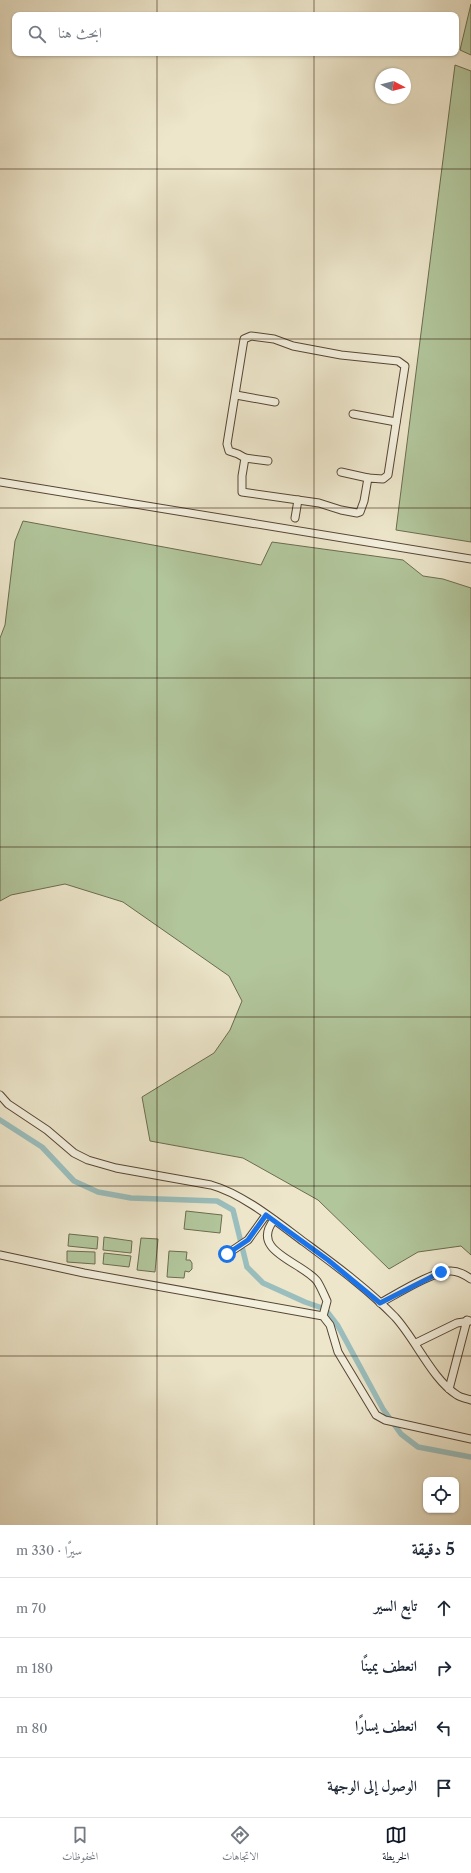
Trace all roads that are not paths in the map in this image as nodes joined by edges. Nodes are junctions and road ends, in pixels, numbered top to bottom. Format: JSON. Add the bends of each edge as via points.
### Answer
{"nodes":[{"id":1,"x":236,"y":395,"type":"junction"},
{"id":2,"x":275,"y":402,"type":"dead end"},
{"id":3,"x":353,"y":414,"type":"dead end"},
{"id":4,"x":396,"y":422,"type":"junction"},
{"id":5,"x":245,"y":458,"type":"junction"},
{"id":6,"x":268,"y":461,"type":"dead end"},
{"id":7,"x":341,"y":472,"type":"dead end"},
{"id":8,"x":368,"y":478,"type":"junction"},
{"id":9,"x":0,"y":482,"type":"edge"},
{"id":10,"x":298,"y":500,"type":"junction"},
{"id":11,"x":295,"y":518,"type":"dead end"},
{"id":12,"x":471,"y":559,"type":"edge"},
{"id":13,"x":0,"y":1095,"type":"edge"},
{"id":14,"x":266,"y":1215,"type":"junction"},
{"id":15,"x":274,"y":1220,"type":"junction"},
{"id":16,"x":227,"y":1254,"type":"dead end"},
{"id":17,"x":0,"y":1255,"type":"edge"},
{"id":18,"x":471,"y":1280,"type":"edge"},
{"id":19,"x":380,"y":1303,"type":"junction"},
{"id":20,"x":323,"y":1316,"type":"junction"},
{"id":21,"x":469,"y":1321,"type":"edge"},
{"id":22,"x":416,"y":1343,"type":"junction"},
{"id":23,"x":449,"y":1389,"type":"junction"},
{"id":24,"x":471,"y":1400,"type":"edge"},
{"id":25,"x":471,"y":1439,"type":"edge"}],
"edges":[{"from":1,"to":2,"type":"street"},
{"from":1,"to":4,"type":"street","via":[[244,339],[251,336],[274,339],[293,346],[401,362],[405,366]]},
{"from":1,"to":5,"type":"street","via":[[227,444],[229,451]]},
{"from":3,"to":4,"type":"street"},
{"from":4,"to":8,"type":"street","via":[[388,474],[383,479]]},
{"from":5,"to":6,"type":"street"},
{"from":5,"to":10,"type":"street","via":[[242,492]]},
{"from":7,"to":8,"type":"street"},
{"from":8,"to":10,"type":"street","via":[[362,509],[357,513]]},
{"from":9,"to":12,"type":"street"},
{"from":10,"to":11,"type":"street"},
{"from":13,"to":14,"type":"street","via":[[8,1104],[47,1130],[74,1153],[88,1160],[124,1170],[218,1187]]},
{"from":14,"to":15,"type":"street"},
{"from":14,"to":16,"type":"street","via":[[248,1240]]},
{"from":15,"to":19,"type":"street"},
{"from":15,"to":20,"type":"street","via":[[268,1227],[266,1236],[271,1248],[316,1281],[327,1301]]},
{"from":17,"to":20,"type":"street","via":[[92,1275]]},
{"from":18,"to":19,"type":"street","via":[[465,1274],[456,1271],[441,1272]]},
{"from":19,"to":22,"type":"street"},
{"from":20,"to":25,"type":"street","via":[[330,1325],[338,1352],[376,1415],[399,1424]]},
{"from":21,"to":22,"type":"street","via":[[456,1323]]},
{"from":21,"to":23,"type":"street"},
{"from":22,"to":23,"type":"street"},
{"from":23,"to":24,"type":"street","via":[[460,1397]]}]}
